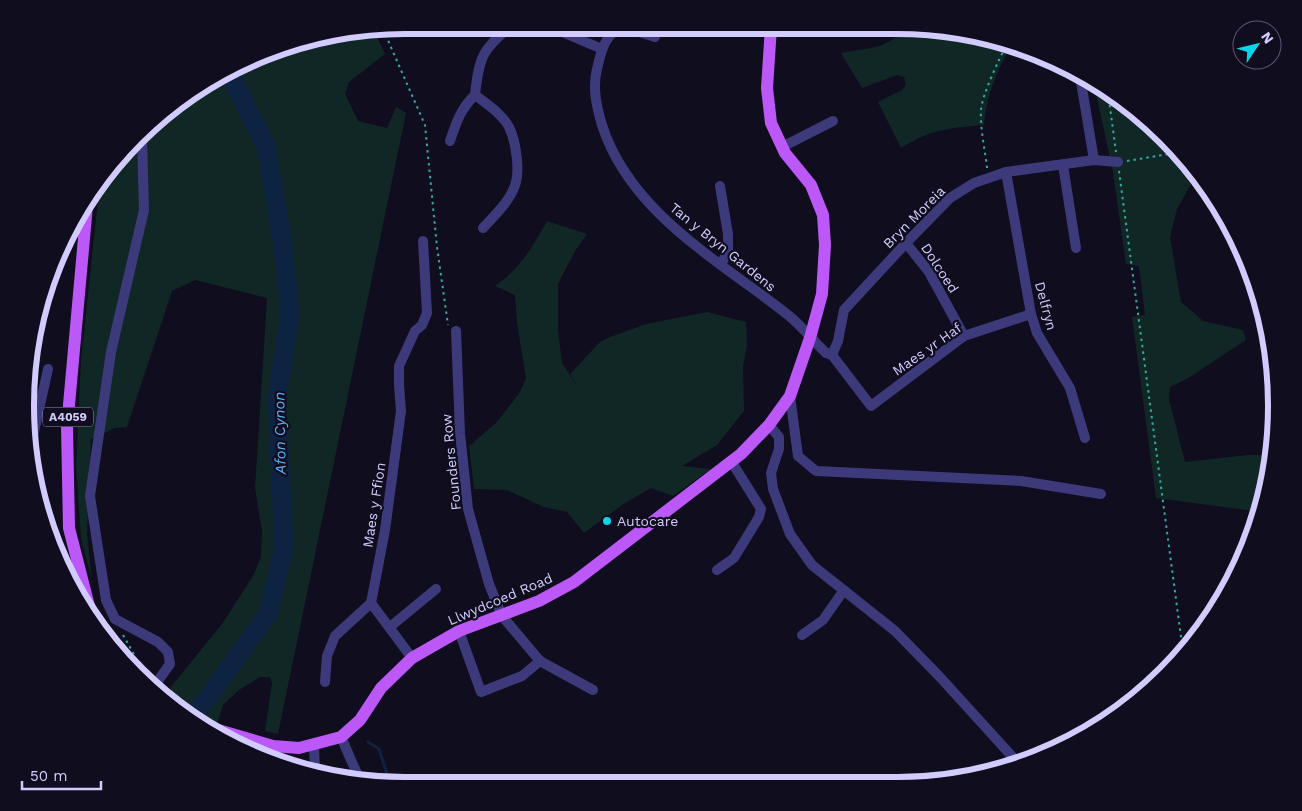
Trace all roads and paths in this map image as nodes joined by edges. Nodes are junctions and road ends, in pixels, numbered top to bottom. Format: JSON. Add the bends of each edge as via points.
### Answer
{"nodes":[{"id":1,"x":501,"y":34,"type":"edge"},
{"id":2,"x":567,"y":34,"type":"edge"},
{"id":3,"x":613,"y":34,"type":"edge"},
{"id":4,"x":646,"y":34,"type":"edge"},
{"id":5,"x":771,"y":34,"type":"edge"},
{"id":6,"x":385,"y":35,"type":"edge"},
{"id":7,"x":655,"y":37,"type":"dead end"},
{"id":8,"x":602,"y":49,"type":"junction"},
{"id":9,"x":1003,"y":49,"type":"edge"},
{"id":10,"x":1081,"y":84,"type":"edge"},
{"id":11,"x":475,"y":95,"type":"junction"},
{"id":12,"x":1109,"y":101,"type":"edge"},
{"id":13,"x":833,"y":121,"type":"dead end"},
{"id":14,"x":450,"y":141,"type":"dead end"},
{"id":15,"x":142,"y":144,"type":"edge"},
{"id":16,"x":782,"y":147,"type":"junction"},
{"id":17,"x":1170,"y":154,"type":"edge"},
{"id":18,"x":1094,"y":160,"type":"junction"},
{"id":19,"x":1118,"y":162,"type":"junction"},
{"id":20,"x":1063,"y":165,"type":"junction"},
{"id":21,"x":1006,"y":172,"type":"junction"},
{"id":22,"x":988,"y":178,"type":"junction"},
{"id":23,"x":720,"y":186,"type":"dead end"},
{"id":24,"x":86,"y":216,"type":"edge"},
{"id":25,"x":482,"y":228,"type":"dead end"},
{"id":26,"x":423,"y":241,"type":"dead end"},
{"id":27,"x":906,"y":242,"type":"junction"},
{"id":28,"x":1076,"y":248,"type":"dead end"},
{"id":29,"x":722,"y":265,"type":"junction"},
{"id":30,"x":1031,"y":314,"type":"junction"},
{"id":31,"x":456,"y":331,"type":"joint"},
{"id":32,"x":964,"y":336,"type":"junction"},
{"id":33,"x":810,"y":338,"type":"junction"},
{"id":34,"x":832,"y":355,"type":"junction"},
{"id":35,"x":48,"y":369,"type":"dead end"},
{"id":36,"x":790,"y":396,"type":"junction"},
{"id":37,"x":769,"y":425,"type":"junction"},
{"id":38,"x":35,"y":428,"type":"edge"},
{"id":39,"x":1085,"y":438,"type":"dead end"},
{"id":40,"x":731,"y":462,"type":"junction"},
{"id":41,"x":1101,"y":494,"type":"dead end"},
{"id":42,"x":717,"y":570,"type":"dead end"},
{"id":43,"x":436,"y":589,"type":"dead end"},
{"id":44,"x":844,"y":590,"type":"junction"},
{"id":45,"x":86,"y":595,"type":"edge"},
{"id":46,"x":371,"y":603,"type":"junction"},
{"id":47,"x":502,"y":616,"type":"junction"},
{"id":48,"x":115,"y":619,"type":"junction"},
{"id":49,"x":390,"y":627,"type":"junction"},
{"id":50,"x":459,"y":631,"type":"junction"},
{"id":51,"x":802,"y":635,"type":"dead end"},
{"id":52,"x":1182,"y":644,"type":"edge"},
{"id":53,"x":133,"y":658,"type":"edge"},
{"id":54,"x":412,"y":658,"type":"junction"},
{"id":55,"x":540,"y":662,"type":"junction"},
{"id":56,"x":157,"y":682,"type":"edge"},
{"id":57,"x":325,"y":682,"type":"dead end"},
{"id":58,"x":593,"y":690,"type":"dead end"},
{"id":59,"x":234,"y":735,"type":"edge"},
{"id":60,"x":340,"y":737,"type":"junction"},
{"id":61,"x":314,"y":746,"type":"junction"},
{"id":62,"x":1014,"y":759,"type":"edge"},
{"id":63,"x":315,"y":766,"type":"edge"},
{"id":64,"x":358,"y":774,"type":"edge"}],
"edges":[{"from":1,"to":11,"type":"street","via":[[481,58]]},
{"from":2,"to":8,"type":"street"},
{"from":3,"to":8,"type":"street","name":"Tan y Bryn Gardens"},
{"from":4,"to":7,"type":"street","name":"Tan y Bryn Gardens"},
{"from":5,"to":16,"type":"main road","name":"Llwydcoed Road","via":[[767,88],[771,123]]},
{"from":6,"to":31,"type":"path","via":[[424,125],[448,327]]},
{"from":8,"to":29,"type":"street","name":"Tan y Bryn Gardens","via":[[595,94],[609,146],[659,214]]},
{"from":9,"to":22,"type":"path","via":[[981,107]]},
{"from":10,"to":18,"type":"street"},
{"from":11,"to":14,"type":"street","via":[[460,113]]},
{"from":11,"to":25,"type":"street","via":[[509,127],[518,172],[514,188],[499,211]]},
{"from":12,"to":19,"type":"path"},
{"from":13,"to":16,"type":"street"},
{"from":15,"to":48,"type":"street","via":[[144,210],[111,352],[90,496],[106,600]]},
{"from":16,"to":33,"type":"main road","name":"Llwydcoed Road","via":[[810,185],[823,215],[822,294]]},
{"from":17,"to":19,"type":"path"},
{"from":18,"to":19,"type":"street","name":"Bryn Moreia"},
{"from":18,"to":20,"type":"street","name":"Bryn Moreia"},
{"from":19,"to":52,"type":"path"},
{"from":20,"to":21,"type":"street","name":"Bryn Moreia"},
{"from":20,"to":28,"type":"street"},
{"from":21,"to":22,"type":"street","name":"Bryn Moreia"},
{"from":21,"to":30,"type":"street","name":"Delfryn"},
{"from":22,"to":27,"type":"street","name":"Bryn Moreia","via":[[950,198]]},
{"from":23,"to":29,"type":"street","via":[[728,234],[728,250]]},
{"from":24,"to":45,"type":"main road","number":"A4059","via":[[67,436],[69,528]]},
{"from":26,"to":46,"type":"street","name":"Maes y Ffion","via":[[427,313],[399,366],[401,411],[385,530]]},
{"from":27,"to":32,"type":"street","name":"Dolcoed","via":[[929,272]]},
{"from":27,"to":34,"type":"street","name":"Bryn Moreia","via":[[844,310]]},
{"from":29,"to":33,"type":"street","name":"Tan y Bryn Gardens","via":[[790,317]]},
{"from":30,"to":32,"type":"street","name":"Maes yr Haf"},
{"from":30,"to":39,"type":"street","name":"Delfryn","via":[[1037,333],[1070,388]]},
{"from":31,"to":47,"type":"street","name":"Founders Row","via":[[460,433],[468,509],[489,584]]},
{"from":32,"to":34,"type":"street","name":"Maes yr Haf","via":[[871,406]]},
{"from":33,"to":34,"type":"street"},
{"from":33,"to":36,"type":"main road","name":"Llwydcoed Road"},
{"from":35,"to":38,"type":"street"},
{"from":36,"to":37,"type":"main road","name":"Llwydcoed Road"},
{"from":36,"to":41,"type":"street","via":[[798,456],[816,471],[1022,481]]},
{"from":37,"to":40,"type":"main road","name":"Llwydcoed Road"},
{"from":37,"to":44,"type":"street","via":[[779,437],[779,449],[771,473],[773,489],[790,534],[812,565]]},
{"from":40,"to":42,"type":"street","via":[[761,509],[734,558]]},
{"from":40,"to":47,"type":"main road","name":"Llwydcoed Road","via":[[574,582]]},
{"from":43,"to":49,"type":"street"},
{"from":44,"to":51,"type":"street","via":[[823,620]]},
{"from":44,"to":62,"type":"street","via":[[895,631]]},
{"from":46,"to":49,"type":"street"},
{"from":46,"to":57,"type":"street","via":[[335,636],[327,656]]},
{"from":47,"to":50,"type":"main road","name":"Llwydcoed Road"},
{"from":47,"to":55,"type":"street","name":"Founders Row"},
{"from":48,"to":53,"type":"path","via":[[135,656]]},
{"from":48,"to":56,"type":"street","via":[[158,642],[168,652],[170,664]]},
{"from":49,"to":54,"type":"street"},
{"from":50,"to":54,"type":"main road","name":"Llwydcoed Road"},
{"from":50,"to":55,"type":"street","via":[[481,692],[522,676]]},
{"from":54,"to":60,"type":"main road","name":"Llwydcoed Road","via":[[380,688],[360,720]]},
{"from":55,"to":58,"type":"street"},
{"from":59,"to":61,"type":"main road","name":"Llwydcoed Road","via":[[273,746]]},
{"from":60,"to":61,"type":"main road","name":"Llwydcoed Road"},
{"from":60,"to":64,"type":"street"},
{"from":61,"to":63,"type":"street"}]}
